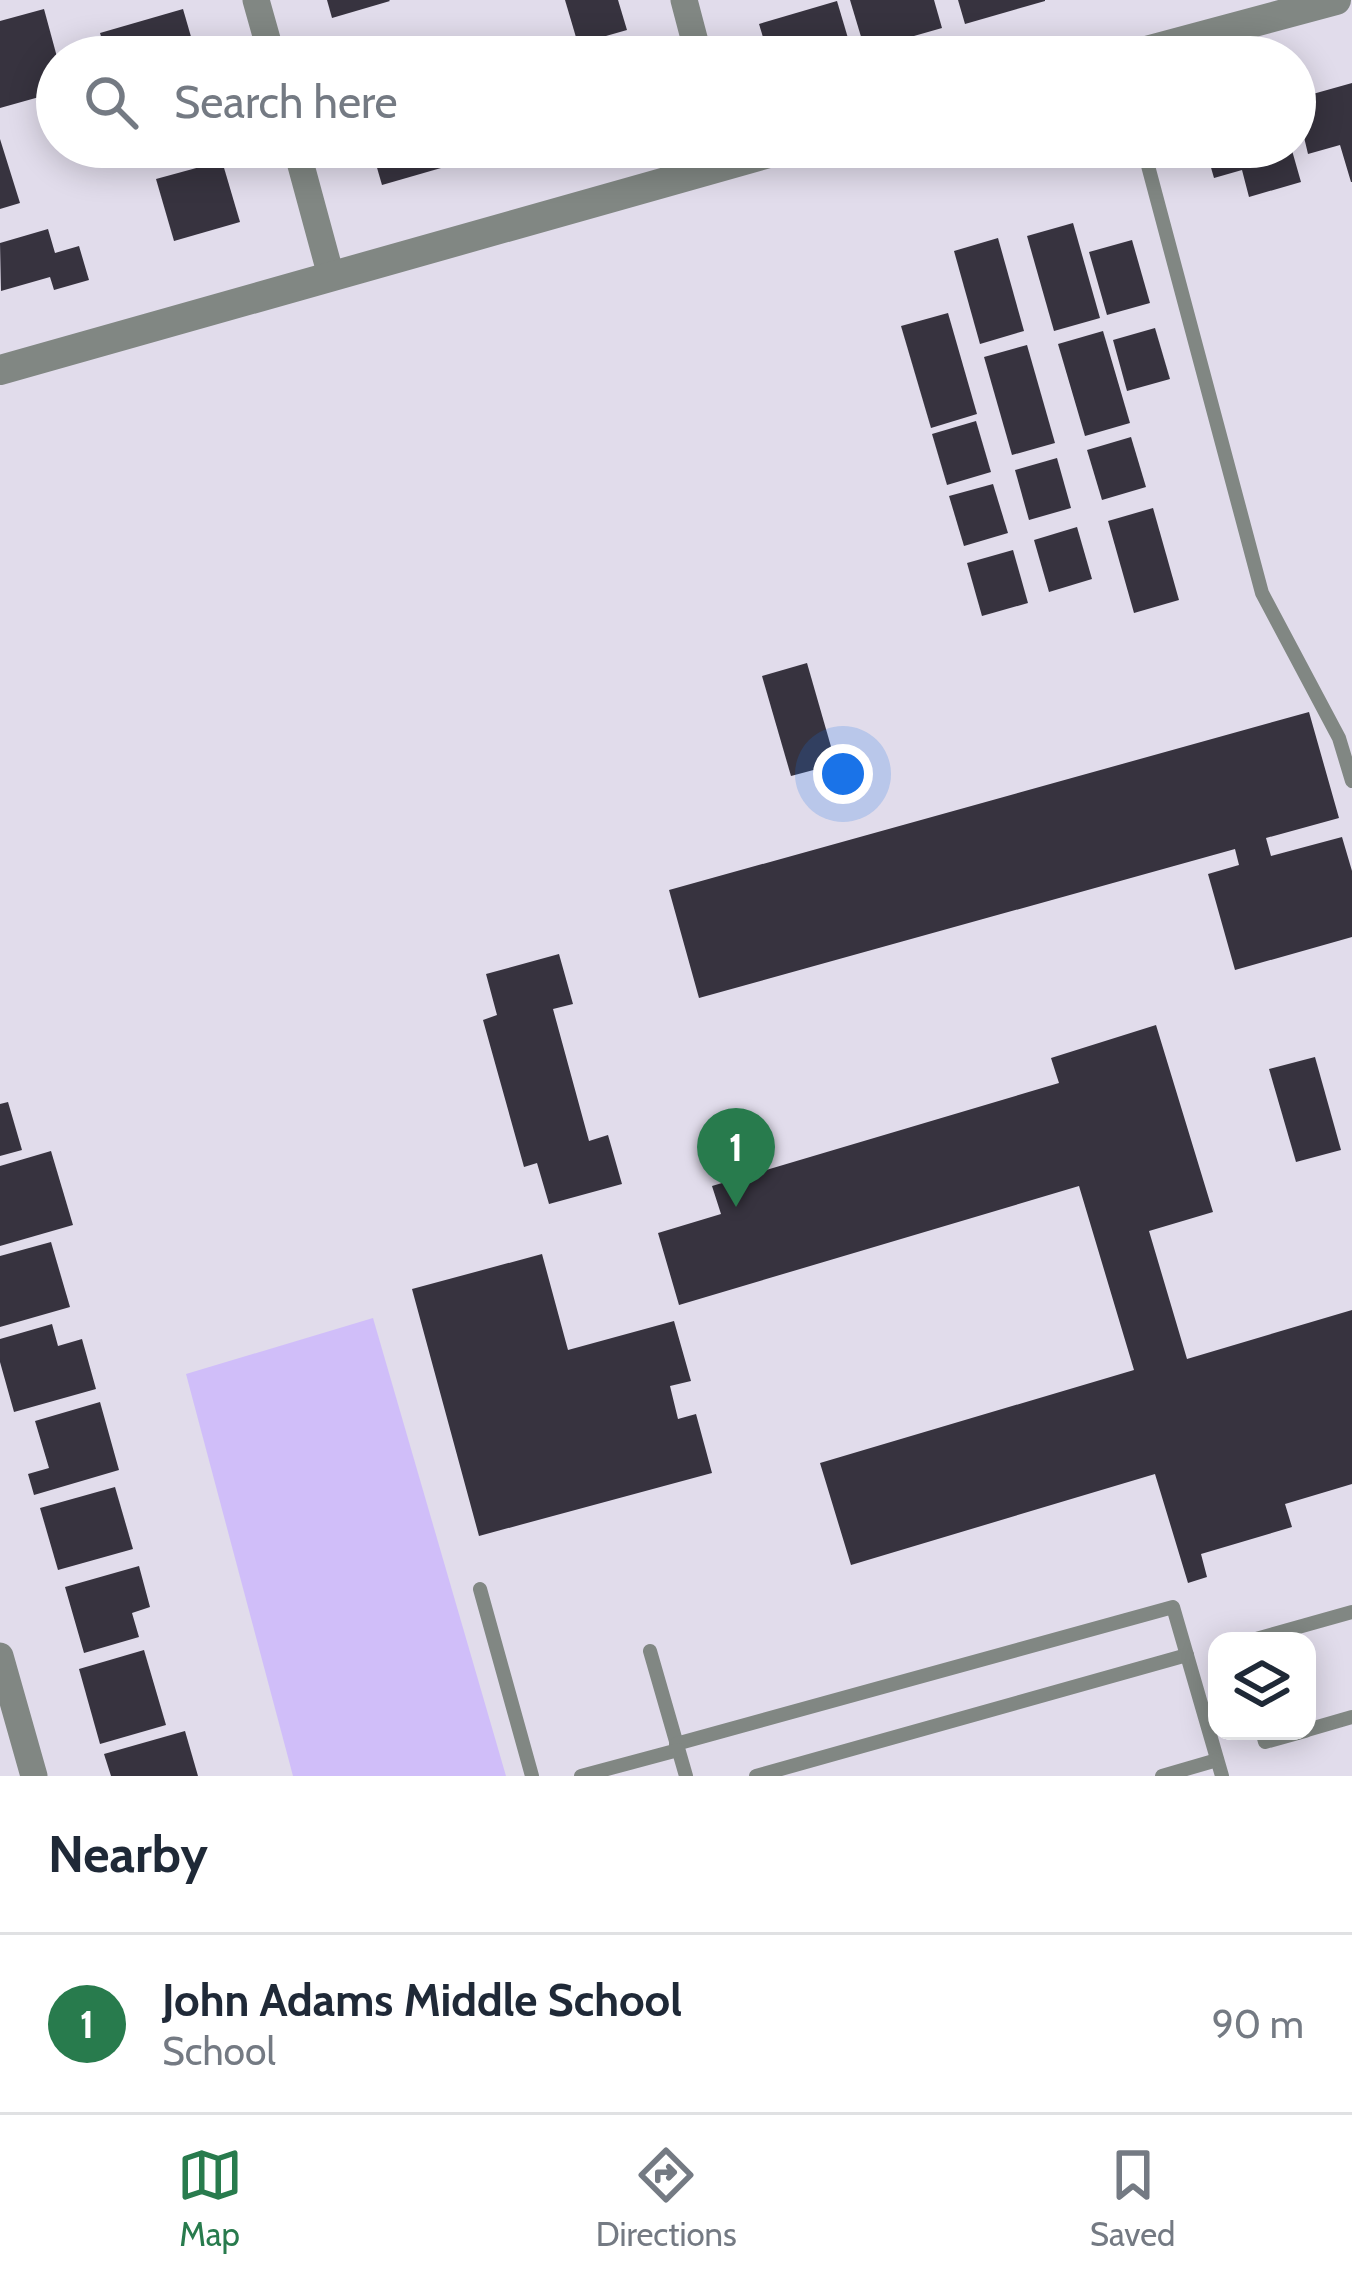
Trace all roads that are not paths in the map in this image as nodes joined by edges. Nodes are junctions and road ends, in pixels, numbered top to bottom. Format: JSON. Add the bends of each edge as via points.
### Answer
{"nodes":[{"id":1,"x":256,"y":0,"type":"edge"},
{"id":2,"x":684,"y":0,"type":"edge"},
{"id":3,"x":1336,"y":0,"type":"edge"},
{"id":4,"x":266,"y":36,"type":"edge"},
{"id":5,"x":694,"y":36,"type":"edge"},
{"id":6,"x":1202,"y":36,"type":"edge"},
{"id":7,"x":302,"y":168,"type":"edge"},
{"id":8,"x":685,"y":168,"type":"edge"},
{"id":9,"x":1149,"y":168,"type":"edge"},
{"id":10,"x":331,"y":277,"type":"junction"},
{"id":11,"x":0,"y":370,"type":"edge"},
{"id":12,"x":1352,"y":781,"type":"edge"},
{"id":13,"x":480,"y":1589,"type":"dead end"},
{"id":14,"x":1352,"y":1612,"type":"edge"},
{"id":15,"x":1281,"y":1632,"type":"edge"},
{"id":16,"x":650,"y":1651,"type":"dead end"},
{"id":17,"x":1187,"y":1655,"type":"junction"},
{"id":18,"x":0,"y":1656,"type":"edge"},
{"id":19,"x":1352,"y":1718,"type":"edge"},
{"id":20,"x":1316,"y":1728,"type":"edge"},
{"id":21,"x":677,"y":1747,"type":"junction"},
{"id":22,"x":1220,"y":1768,"type":"edge"},
{"id":23,"x":34,"y":1776,"type":"edge"},
{"id":24,"x":532,"y":1776,"type":"edge"},
{"id":25,"x":581,"y":1776,"type":"edge"},
{"id":26,"x":686,"y":1776,"type":"edge"},
{"id":27,"x":757,"y":1776,"type":"edge"},
{"id":28,"x":1162,"y":1776,"type":"edge"}],
"edges":[{"from":1,"to":4,"type":"street"},
{"from":2,"to":5,"type":"street"},
{"from":3,"to":6,"type":"street"},
{"from":7,"to":10,"type":"street"},
{"from":8,"to":10,"type":"street"},
{"from":9,"to":12,"type":"lane","via":[[1262,593],[1339,738]]},
{"from":10,"to":11,"type":"street"},
{"from":13,"to":24,"type":"lane"},
{"from":14,"to":15,"type":"lane"},
{"from":16,"to":21,"type":"lane"},
{"from":17,"to":21,"type":"lane","via":[[1173,1607]]},
{"from":17,"to":22,"type":"lane"},
{"from":17,"to":27,"type":"lane"},
{"from":18,"to":23,"type":"street"},
{"from":19,"to":20,"type":"lane"},
{"from":21,"to":25,"type":"lane"},
{"from":21,"to":26,"type":"lane"},
{"from":22,"to":28,"type":"lane"}]}
